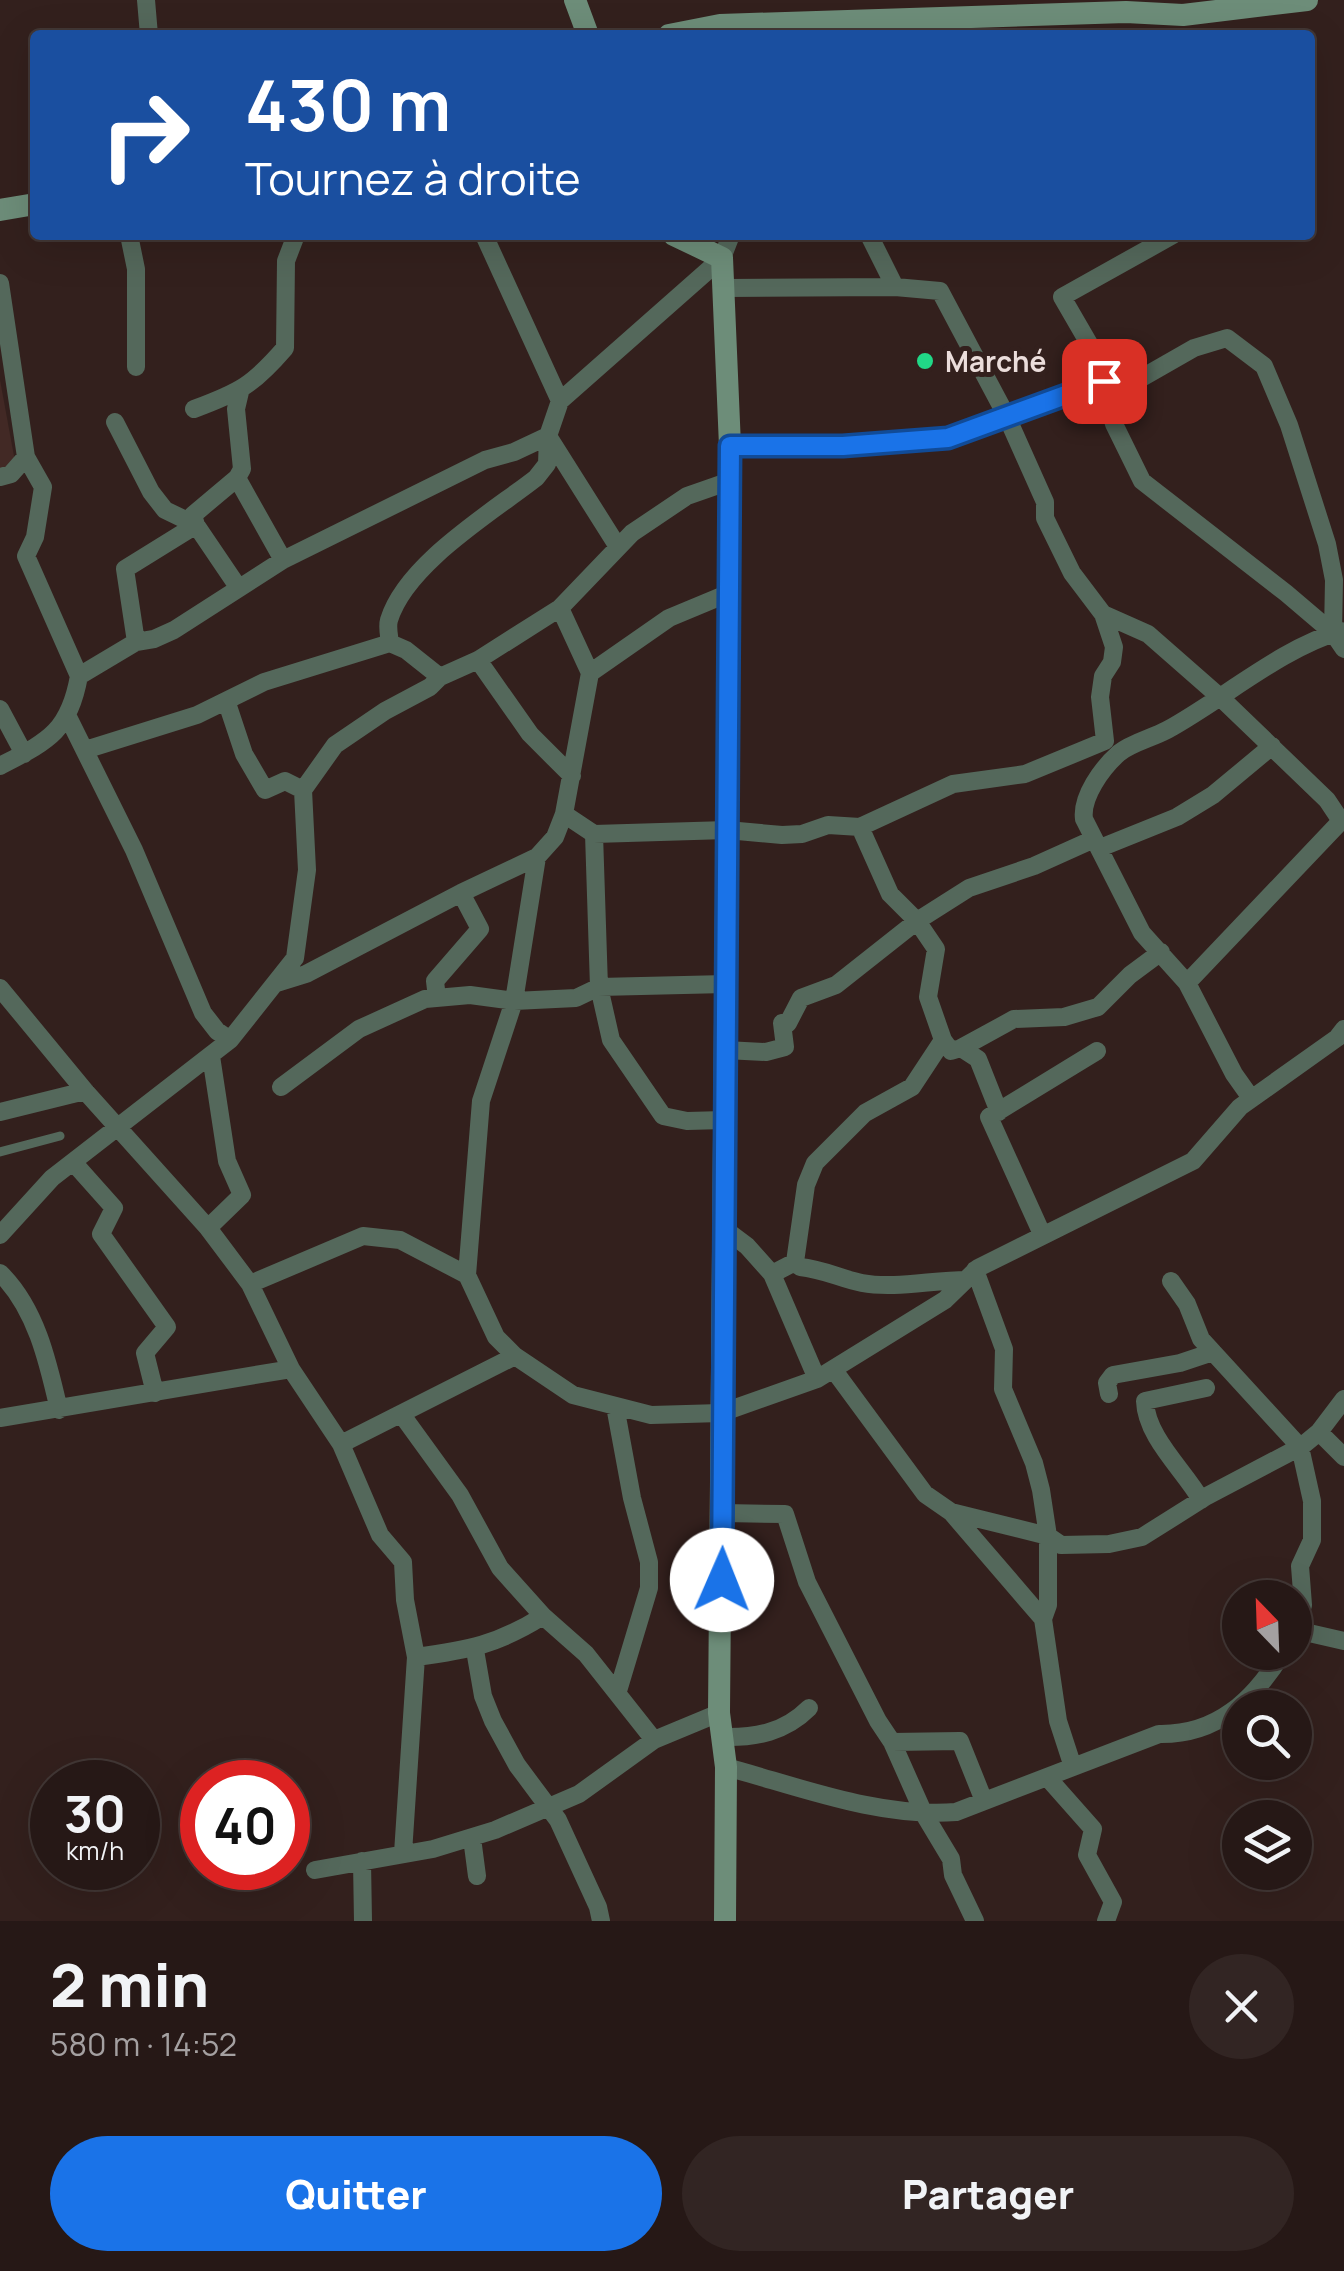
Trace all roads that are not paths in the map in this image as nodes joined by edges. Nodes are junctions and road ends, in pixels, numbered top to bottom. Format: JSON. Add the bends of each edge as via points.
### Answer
{"nodes":[{"id":1,"x":146,"y":0,"type":"edge"},
{"id":2,"x":575,"y":0,"type":"edge"},
{"id":3,"x":1307,"y":0,"type":"edge"},
{"id":4,"x":1180,"y":25,"type":"edge"},
{"id":5,"x":148,"y":30,"type":"edge"},
{"id":6,"x":586,"y":30,"type":"edge"},
{"id":7,"x":720,"y":30,"type":"edge"},
{"id":8,"x":30,"y":205,"type":"edge"},
{"id":9,"x":0,"y":210,"type":"edge"},
{"id":10,"x":130,"y":240,"type":"edge"},
{"id":11,"x":294,"y":240,"type":"edge"},
{"id":12,"x":486,"y":240,"type":"edge"},
{"id":13,"x":684,"y":240,"type":"edge"},
{"id":14,"x":729,"y":240,"type":"edge"},
{"id":15,"x":872,"y":240,"type":"edge"},
{"id":16,"x":1164,"y":240,"type":"edge"},
{"id":17,"x":722,"y":258,"type":"junction"},
{"id":18,"x":0,"y":284,"type":"edge"},
{"id":19,"x":895,"y":287,"type":"junction"},
{"id":20,"x":725,"y":288,"type":"junction"},
{"id":21,"x":136,"y":368,"type":"dead end"},
{"id":22,"x":1104,"y":381,"type":"junction"},
{"id":23,"x":240,"y":392,"type":"junction"},
{"id":24,"x":560,"y":402,"type":"junction"},
{"id":25,"x":194,"y":409,"type":"dead end"},
{"id":26,"x":1007,"y":417,"type":"junction"},
{"id":27,"x":114,"y":422,"type":"dead end"},
{"id":28,"x":548,"y":436,"type":"junction"},
{"id":29,"x":730,"y":446,"type":"junction"},
{"id":30,"x":26,"y":457,"type":"junction"},
{"id":31,"x":0,"y":477,"type":"edge"},
{"id":32,"x":237,"y":478,"type":"junction"},
{"id":33,"x":730,"y":481,"type":"junction"},
{"id":34,"x":196,"y":525,"type":"junction"},
{"id":35,"x":618,"y":547,"type":"junction"},
{"id":36,"x":283,"y":560,"type":"junction"},
{"id":37,"x":238,"y":587,"type":"junction"},
{"id":38,"x":729,"y":593,"type":"junction"},
{"id":39,"x":560,"y":608,"type":"junction"},
{"id":40,"x":1103,"y":614,"type":"junction"},
{"id":41,"x":1338,"y":631,"type":"edge"},
{"id":42,"x":136,"y":642,"type":"junction"},
{"id":43,"x":390,"y":643,"type":"junction"},
{"id":44,"x":1344,"y":649,"type":"edge"},
{"id":45,"x":478,"y":660,"type":"junction"},
{"id":46,"x":590,"y":673,"type":"junction"},
{"id":47,"x":79,"y":676,"type":"junction"},
{"id":48,"x":440,"y":677,"type":"junction"},
{"id":49,"x":1221,"y":698,"type":"junction"},
{"id":50,"x":227,"y":702,"type":"junction"},
{"id":51,"x":0,"y":709,"type":"edge"},
{"id":52,"x":68,"y":717,"type":"junction"},
{"id":53,"x":1272,"y":746,"type":"junction"},
{"id":54,"x":1112,"y":747,"type":"junction"},
{"id":55,"x":85,"y":750,"type":"junction"},
{"id":56,"x":24,"y":754,"type":"junction"},
{"id":57,"x":0,"y":766,"type":"edge"},
{"id":58,"x":572,"y":776,"type":"junction"},
{"id":59,"x":303,"y":790,"type":"junction"},
{"id":60,"x":564,"y":814,"type":"junction"},
{"id":61,"x":1343,"y":821,"type":"edge"},
{"id":62,"x":860,"y":827,"type":"junction"},
{"id":63,"x":727,"y":830,"type":"junction"},
{"id":64,"x":594,"y":834,"type":"junction"},
{"id":65,"x":1097,"y":844,"type":"junction"},
{"id":66,"x":537,"y":857,"type":"junction"},
{"id":67,"x":461,"y":893,"type":"junction"},
{"id":68,"x":917,"y":920,"type":"junction"},
{"id":69,"x":1161,"y":952,"type":"junction"},
{"id":70,"x":276,"y":983,"type":"junction"},
{"id":71,"x":1187,"y":983,"type":"junction"},
{"id":72,"x":726,"y":984,"type":"junction"},
{"id":73,"x":599,"y":987,"type":"junction"},
{"id":74,"x":0,"y":988,"type":"edge"},
{"id":75,"x":437,"y":998,"type":"junction"},
{"id":76,"x":514,"y":1001,"type":"junction"},
{"id":77,"x":1344,"y":1029,"type":"edge"},
{"id":78,"x":230,"y":1040,"type":"junction"},
{"id":79,"x":952,"y":1044,"type":"junction"},
{"id":80,"x":725,"y":1050,"type":"junction"},
{"id":81,"x":1097,"y":1051,"type":"dead end"},
{"id":82,"x":211,"y":1056,"type":"junction"},
{"id":83,"x":281,"y":1087,"type":"dead end"},
{"id":84,"x":85,"y":1091,"type":"junction"},
{"id":85,"x":1251,"y":1098,"type":"junction"},
{"id":86,"x":0,"y":1112,"type":"edge"},
{"id":87,"x":999,"y":1112,"type":"junction"},
{"id":88,"x":724,"y":1120,"type":"junction"},
{"id":89,"x":118,"y":1127,"type":"junction"},
{"id":90,"x":60,"y":1136,"type":"dead end"},
{"id":91,"x":0,"y":1152,"type":"edge"},
{"id":92,"x":73,"y":1162,"type":"junction"},
{"id":93,"x":208,"y":1228,"type":"junction"},
{"id":94,"x":722,"y":1228,"type":"junction"},
{"id":95,"x":1,"y":1231,"type":"edge"},
{"id":96,"x":1042,"y":1234,"type":"junction"},
{"id":97,"x":795,"y":1262,"type":"junction"},
{"id":98,"x":0,"y":1273,"type":"edge"},
{"id":99,"x":772,"y":1274,"type":"junction"},
{"id":100,"x":467,"y":1275,"type":"junction"},
{"id":101,"x":970,"y":1275,"type":"junction"},
{"id":102,"x":1171,"y":1282,"type":"dead end"},
{"id":103,"x":250,"y":1284,"type":"junction"},
{"id":104,"x":1214,"y":1352,"type":"junction"},
{"id":105,"x":515,"y":1356,"type":"junction"},
{"id":106,"x":291,"y":1369,"type":"junction"},
{"id":107,"x":825,"y":1374,"type":"junction"},
{"id":108,"x":1206,"y":1388,"type":"dead end"},
{"id":109,"x":155,"y":1393,"type":"junction"},
{"id":110,"x":1108,"y":1394,"type":"dead end"},
{"id":111,"x":1344,"y":1399,"type":"edge"},
{"id":112,"x":615,"y":1406,"type":"junction"},
{"id":113,"x":59,"y":1410,"type":"junction"},
{"id":114,"x":721,"y":1413,"type":"junction"},
{"id":115,"x":402,"y":1415,"type":"junction"},
{"id":116,"x":0,"y":1418,"type":"edge"},
{"id":117,"x":1319,"y":1432,"type":"junction"},
{"id":118,"x":340,"y":1444,"type":"junction"},
{"id":119,"x":1300,"y":1446,"type":"junction"},
{"id":120,"x":1344,"y":1457,"type":"edge"},
{"id":121,"x":1201,"y":1500,"type":"junction"},
{"id":122,"x":951,"y":1512,"type":"junction"},
{"id":123,"x":722,"y":1513,"type":"junction"},
{"id":124,"x":1048,"y":1536,"type":"junction"},
{"id":125,"x":1301,"y":1580,"type":"edge"},
{"id":126,"x":543,"y":1616,"type":"junction"},
{"id":127,"x":1043,"y":1619,"type":"junction"},
{"id":128,"x":1312,"y":1634,"type":"edge"},
{"id":129,"x":1344,"y":1641,"type":"edge"},
{"id":130,"x":474,"y":1650,"type":"junction"},
{"id":131,"x":416,"y":1656,"type":"junction"},
{"id":132,"x":1272,"y":1670,"type":"edge"},
{"id":133,"x":618,"y":1691,"type":"junction"},
{"id":134,"x":810,"y":1708,"type":"dead end"},
{"id":135,"x":721,"y":1725,"type":"junction"},
{"id":136,"x":654,"y":1740,"type":"junction"},
{"id":137,"x":892,"y":1742,"type":"junction"},
{"id":138,"x":726,"y":1767,"type":"junction"},
{"id":139,"x":1073,"y":1767,"type":"junction"},
{"id":140,"x":1047,"y":1777,"type":"junction"},
{"id":141,"x":984,"y":1802,"type":"junction"},
{"id":142,"x":548,"y":1806,"type":"junction"},
{"id":143,"x":924,"y":1814,"type":"junction"},
{"id":144,"x":472,"y":1838,"type":"junction"},
{"id":145,"x":403,"y":1854,"type":"junction"},
{"id":146,"x":362,"y":1861,"type":"junction"},
{"id":147,"x":315,"y":1870,"type":"dead end"},
{"id":148,"x":477,"y":1876,"type":"dead end"},
{"id":149,"x":363,"y":1921,"type":"edge"},
{"id":150,"x":602,"y":1921,"type":"edge"},
{"id":151,"x":725,"y":1921,"type":"edge"},
{"id":152,"x":975,"y":1921,"type":"edge"},
{"id":153,"x":1106,"y":1921,"type":"edge"}],
"edges":[{"from":1,"to":5,"type":"street"},
{"from":2,"to":6,"type":"street"},
{"from":3,"to":4,"type":"street"},
{"from":4,"to":7,"type":"street","via":[[1126,12]]},
{"from":8,"to":9,"type":"street"},
{"from":10,"to":21,"type":"street"},
{"from":11,"to":23,"type":"street","via":[[286,261],[285,348]]},
{"from":12,"to":24,"type":"street"},
{"from":13,"to":17,"type":"street"},
{"from":14,"to":17,"type":"street"},
{"from":15,"to":19,"type":"street"},
{"from":16,"to":22,"type":"street","via":[[1062,298]]},
{"from":17,"to":20,"type":"street"},
{"from":17,"to":24,"type":"street"},
{"from":18,"to":30,"type":"street"},
{"from":19,"to":20,"type":"street"},
{"from":19,"to":26,"type":"street","via":[[940,292]]},
{"from":20,"to":29,"type":"street"},
{"from":22,"to":26,"type":"street"},
{"from":22,"to":41,"type":"street","via":[[1114,424],[1142,481]]},
{"from":22,"to":41,"type":"street","via":[[1131,384],[1194,348],[1227,338],[1264,366],[1327,544]]},
{"from":23,"to":25,"type":"street"},
{"from":23,"to":32,"type":"street"},
{"from":24,"to":28,"type":"street"},
{"from":26,"to":29,"type":"street","via":[[948,438]]},
{"from":26,"to":40,"type":"street","via":[[1072,574]]},
{"from":27,"to":34,"type":"street","via":[[165,510]]},
{"from":28,"to":35,"type":"street"},
{"from":28,"to":36,"type":"street","via":[[484,460]]},
{"from":28,"to":43,"type":"street","via":[[546,464],[536,478],[437,555],[403,592],[388,622]]},
{"from":29,"to":33,"type":"street"},
{"from":30,"to":31,"type":"street"},
{"from":30,"to":47,"type":"street","via":[[43,486],[36,538],[26,556]]},
{"from":32,"to":34,"type":"street","via":[[193,515]]},
{"from":32,"to":36,"type":"street"},
{"from":33,"to":35,"type":"street","via":[[687,496]]},
{"from":33,"to":38,"type":"street"},
{"from":34,"to":37,"type":"street"},
{"from":34,"to":42,"type":"street","via":[[125,569]]},
{"from":35,"to":39,"type":"street"},
{"from":36,"to":37,"type":"street"},
{"from":37,"to":42,"type":"street","via":[[174,630]]},
{"from":38,"to":46,"type":"street","via":[[669,618]]},
{"from":38,"to":63,"type":"street"},
{"from":39,"to":45,"type":"street"},
{"from":39,"to":46,"type":"street"},
{"from":40,"to":49,"type":"street","via":[[1148,634]]},
{"from":40,"to":54,"type":"street","via":[[1114,647],[1100,697]]},
{"from":41,"to":44,"type":"street"},
{"from":41,"to":49,"type":"street"},
{"from":42,"to":47,"type":"street"},
{"from":43,"to":48,"type":"street"},
{"from":43,"to":50,"type":"street","via":[[264,682]]},
{"from":45,"to":48,"type":"street"},
{"from":45,"to":58,"type":"street","via":[[530,734]]},
{"from":46,"to":58,"type":"street"},
{"from":47,"to":52,"type":"street"},
{"from":48,"to":59,"type":"street","via":[[335,744]]},
{"from":49,"to":53,"type":"street"},
{"from":49,"to":54,"type":"street","via":[[1166,731]]},
{"from":50,"to":55,"type":"street"},
{"from":50,"to":59,"type":"street","via":[[244,754],[265,790],[285,781]]},
{"from":51,"to":56,"type":"street"},
{"from":52,"to":55,"type":"street"},
{"from":52,"to":56,"type":"street"},
{"from":53,"to":61,"type":"street"},
{"from":53,"to":65,"type":"street","via":[[1176,816]]},
{"from":54,"to":62,"type":"street","via":[[1025,774],[953,784]]},
{"from":54,"to":65,"type":"street","via":[[1083,806]]},
{"from":55,"to":78,"type":"street","via":[[203,1012]]},
{"from":56,"to":57,"type":"street"},
{"from":58,"to":60,"type":"street"},
{"from":59,"to":70,"type":"street","via":[[304,906],[295,958]]},
{"from":60,"to":64,"type":"street"},
{"from":60,"to":66,"type":"street"},
{"from":61,"to":71,"type":"street"},
{"from":62,"to":63,"type":"street","via":[[828,825],[782,835]]},
{"from":62,"to":68,"type":"street","via":[[890,894]]},
{"from":63,"to":64,"type":"street"},
{"from":63,"to":72,"type":"street"},
{"from":64,"to":73,"type":"street"},
{"from":65,"to":68,"type":"street","via":[[969,888]]},
{"from":65,"to":69,"type":"street","via":[[1142,933]]},
{"from":66,"to":67,"type":"street"},
{"from":66,"to":76,"type":"street"},
{"from":67,"to":70,"type":"street"},
{"from":67,"to":75,"type":"street","via":[[480,929],[434,982]]},
{"from":68,"to":79,"type":"street","via":[[936,949],[928,998]]},
{"from":68,"to":80,"type":"street","via":[[836,985],[801,998],[782,1023],[785,1047]]},
{"from":69,"to":71,"type":"street"},
{"from":69,"to":79,"type":"street","via":[[1098,1007],[1064,1017],[1014,1019]]},
{"from":70,"to":78,"type":"street"},
{"from":71,"to":85,"type":"street"},
{"from":72,"to":73,"type":"street"},
{"from":72,"to":80,"type":"street"},
{"from":73,"to":76,"type":"street","via":[[576,998]]},
{"from":73,"to":88,"type":"street","via":[[611,1040],[664,1116]]},
{"from":74,"to":84,"type":"street"},
{"from":75,"to":76,"type":"street"},
{"from":75,"to":83,"type":"street","via":[[358,1029]]},
{"from":76,"to":100,"type":"street","via":[[481,1101]]},
{"from":77,"to":85,"type":"street"},
{"from":78,"to":82,"type":"street"},
{"from":79,"to":87,"type":"street","via":[[978,1059]]},
{"from":79,"to":97,"type":"street","via":[[912,1086],[865,1113],[815,1163]]},
{"from":80,"to":88,"type":"street"},
{"from":81,"to":87,"type":"street"},
{"from":82,"to":89,"type":"street"},
{"from":82,"to":93,"type":"street","via":[[227,1161],[242,1195]]},
{"from":84,"to":86,"type":"street"},
{"from":84,"to":89,"type":"street"},
{"from":85,"to":96,"type":"street","via":[[1192,1161]]},
{"from":87,"to":96,"type":"street","via":[[990,1117]]},
{"from":88,"to":94,"type":"street"},
{"from":89,"to":92,"type":"street"},
{"from":89,"to":93,"type":"street"},
{"from":90,"to":91,"type":"lane"},
{"from":92,"to":95,"type":"street"},
{"from":92,"to":109,"type":"street","via":[[114,1208],[101,1234],[168,1327],[145,1353]]},
{"from":93,"to":103,"type":"street"},
{"from":94,"to":99,"type":"street"},
{"from":94,"to":114,"type":"street"},
{"from":96,"to":101,"type":"street"},
{"from":97,"to":99,"type":"street"},
{"from":97,"to":101,"type":"street","via":[[862,1283]]},
{"from":98,"to":113,"type":"street","via":[[23,1300]]},
{"from":99,"to":107,"type":"street"},
{"from":100,"to":103,"type":"street","via":[[400,1240],[363,1236]]},
{"from":100,"to":105,"type":"street","via":[[496,1337]]},
{"from":101,"to":107,"type":"street","via":[[945,1300]]},
{"from":101,"to":124,"type":"street","via":[[1004,1349],[1003,1389],[1034,1463]]},
{"from":102,"to":104,"type":"street"},
{"from":103,"to":106,"type":"street"},
{"from":104,"to":110,"type":"street","via":[[1113,1376]]},
{"from":104,"to":119,"type":"street"},
{"from":105,"to":112,"type":"street","via":[[573,1395]]},
{"from":105,"to":115,"type":"street"},
{"from":106,"to":109,"type":"street"},
{"from":106,"to":118,"type":"street"},
{"from":107,"to":114,"type":"street"},
{"from":107,"to":122,"type":"street","via":[[924,1494]]},
{"from":108,"to":121,"type":"street","via":[[1144,1401],[1152,1428]]},
{"from":109,"to":113,"type":"street"},
{"from":111,"to":117,"type":"street"},
{"from":112,"to":114,"type":"street","via":[[651,1415]]},
{"from":112,"to":133,"type":"street","via":[[650,1588]]},
{"from":113,"to":116,"type":"street"},
{"from":114,"to":123,"type":"street"},
{"from":115,"to":118,"type":"street"},
{"from":115,"to":126,"type":"street","via":[[460,1495],[500,1568]]},
{"from":117,"to":119,"type":"street"},
{"from":117,"to":120,"type":"street"},
{"from":118,"to":131,"type":"street","via":[[380,1535],[402,1562]]},
{"from":119,"to":121,"type":"street"},
{"from":119,"to":125,"type":"street","via":[[1312,1501],[1312,1540]]},
{"from":121,"to":124,"type":"street","via":[[1142,1537],[1061,1545]]},
{"from":122,"to":124,"type":"street"},
{"from":122,"to":127,"type":"street"},
{"from":123,"to":135,"type":"street"},
{"from":123,"to":137,"type":"street","via":[[785,1514],[806,1582]]},
{"from":124,"to":127,"type":"street"},
{"from":126,"to":130,"type":"street"},
{"from":126,"to":133,"type":"street"},
{"from":127,"to":139,"type":"street","via":[[1058,1721]]},
{"from":128,"to":129,"type":"street"},
{"from":130,"to":131,"type":"street"},
{"from":130,"to":142,"type":"street","via":[[493,1721]]},
{"from":131,"to":145,"type":"street"},
{"from":132,"to":139,"type":"street","via":[[1232,1713],[1186,1734],[1159,1734]]},
{"from":133,"to":136,"type":"street"},
{"from":134,"to":135,"type":"street","via":[[797,1720],[746,1738]]},
{"from":135,"to":136,"type":"street"},
{"from":135,"to":138,"type":"street"},
{"from":136,"to":142,"type":"street","via":[[580,1794]]},
{"from":137,"to":141,"type":"street","via":[[960,1741]]},
{"from":137,"to":143,"type":"street"},
{"from":138,"to":143,"type":"street"},
{"from":138,"to":151,"type":"street"},
{"from":139,"to":140,"type":"street"},
{"from":140,"to":141,"type":"street"},
{"from":140,"to":153,"type":"street","via":[[1093,1829],[1087,1855],[1113,1902]]},
{"from":141,"to":143,"type":"street"},
{"from":142,"to":144,"type":"street"},
{"from":142,"to":150,"type":"street"},
{"from":143,"to":152,"type":"street"},
{"from":144,"to":145,"type":"street"},
{"from":144,"to":148,"type":"street"},
{"from":145,"to":146,"type":"street"},
{"from":146,"to":147,"type":"street"},
{"from":146,"to":149,"type":"street"}]}
